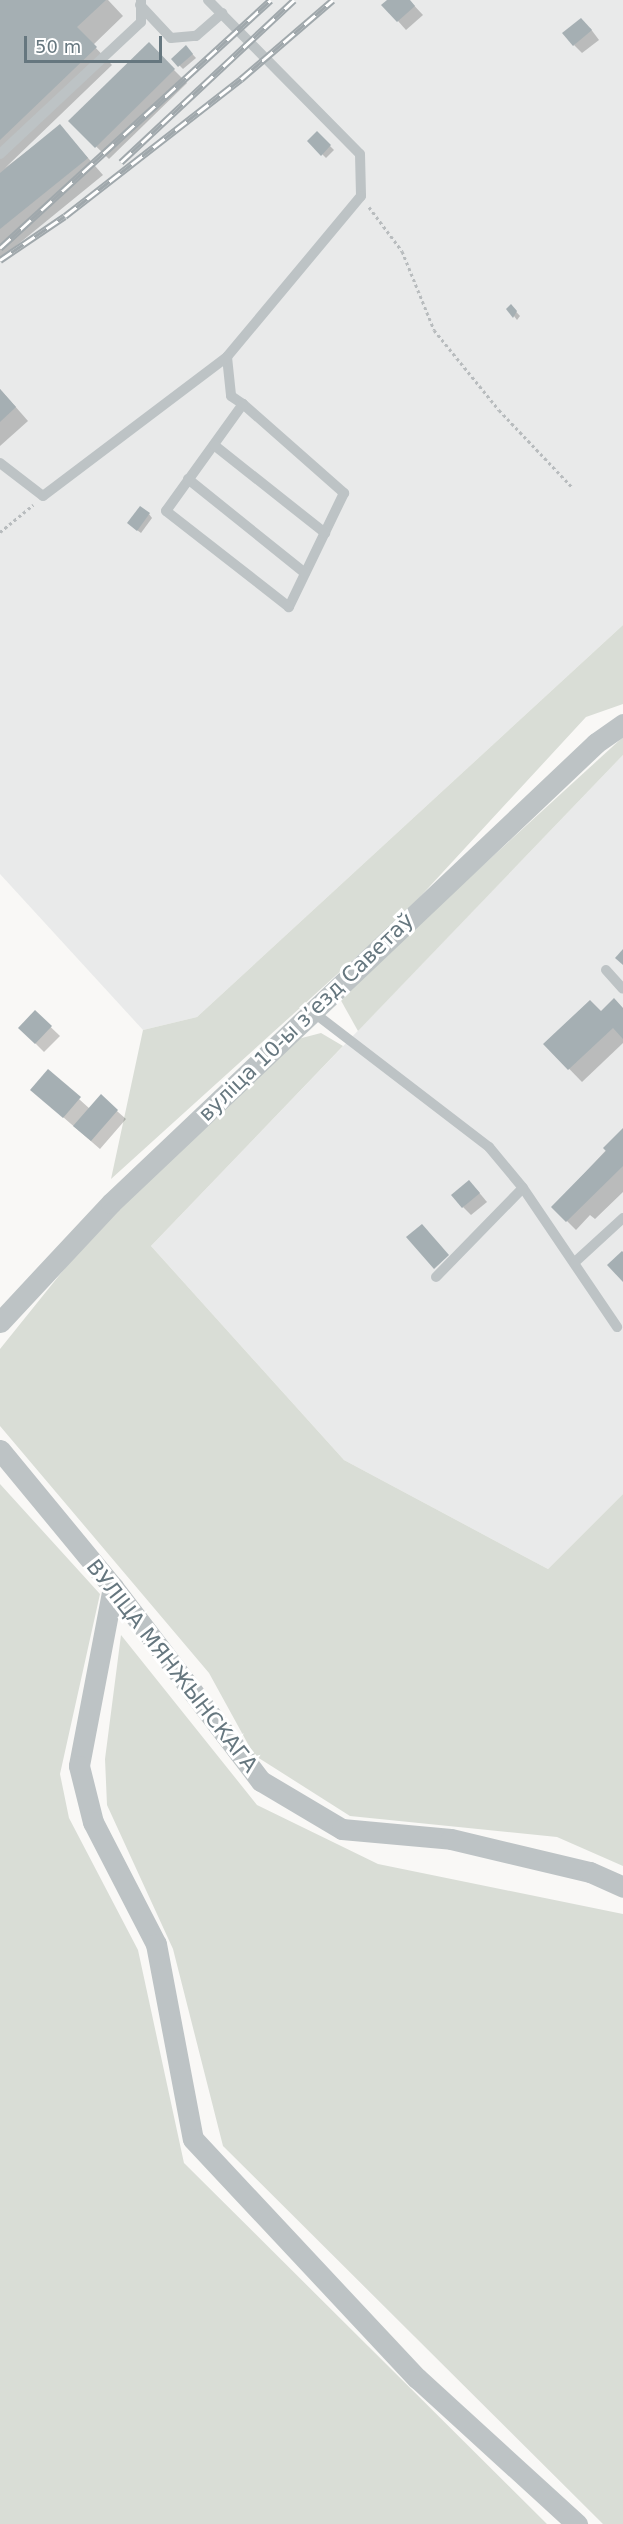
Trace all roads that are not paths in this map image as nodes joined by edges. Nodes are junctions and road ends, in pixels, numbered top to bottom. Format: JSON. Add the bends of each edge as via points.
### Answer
{"nodes":[{"id":1,"x":208,"y":0,"type":"edge"},
{"id":2,"x":139,"y":2,"type":"edge"},
{"id":3,"x":222,"y":13,"type":"junction"},
{"id":4,"x":0,"y":154,"type":"edge"},
{"id":5,"x":227,"y":357,"type":"junction"},
{"id":6,"x":243,"y":404,"type":"junction"},
{"id":7,"x":214,"y":445,"type":"junction"},
{"id":8,"x":0,"y":463,"type":"edge"},
{"id":9,"x":188,"y":479,"type":"junction"},
{"id":10,"x":325,"y":533,"type":"junction"},
{"id":11,"x":305,"y":573,"type":"junction"},
{"id":12,"x":623,"y":724,"type":"edge"},
{"id":13,"x":606,"y":970,"type":"dead end"},
{"id":14,"x":623,"y":988,"type":"edge"},
{"id":15,"x":313,"y":1012,"type":"junction"},
{"id":16,"x":523,"y":1188,"type":"junction"},
{"id":17,"x":623,"y":1218,"type":"edge"},
{"id":18,"x":575,"y":1262,"type":"junction"},
{"id":19,"x":436,"y":1277,"type":"dead end"},
{"id":20,"x":0,"y":1322,"type":"edge"},
{"id":21,"x":617,"y":1328,"type":"dead end"},
{"id":22,"x":0,"y":1450,"type":"edge"},
{"id":23,"x":113,"y":1587,"type":"junction"},
{"id":24,"x":623,"y":1887,"type":"edge"},
{"id":25,"x":577,"y":2524,"type":"edge"}],
"edges":[{"from":1,"to":3,"type":"lane"},
{"from":2,"to":3,"type":"lane","via":[[171,38],[196,36]]},
{"from":2,"to":4,"type":"lane","via":[[141,22]]},
{"from":3,"to":5,"type":"lane","via":[[360,154],[361,196]]},
{"from":5,"to":6,"type":"lane","via":[[231,396]]},
{"from":5,"to":8,"type":"lane","via":[[43,496]]},
{"from":6,"to":7,"type":"lane"},
{"from":6,"to":10,"type":"lane","via":[[344,493]]},
{"from":7,"to":9,"type":"lane"},
{"from":7,"to":10,"type":"lane"},
{"from":9,"to":11,"type":"lane"},
{"from":9,"to":11,"type":"lane","via":[[166,511],[289,607]]},
{"from":10,"to":11,"type":"lane"},
{"from":12,"to":15,"type":"street","name":"вуліца 10-ы зʼезд Саветаў","via":[[596,743]]},
{"from":13,"to":14,"type":"lane"},
{"from":15,"to":16,"type":"lane","via":[[489,1147]]},
{"from":15,"to":20,"type":"street","name":"вуліца 10-ы зʼезд Саветаў","via":[[111,1203]]},
{"from":16,"to":18,"type":"lane"},
{"from":16,"to":19,"type":"lane"},
{"from":17,"to":18,"type":"lane"},
{"from":18,"to":21,"type":"lane"},
{"from":22,"to":23,"type":"street","name":"ВУЛІЦА МЯНЖЫНСКАГА"},
{"from":23,"to":24,"type":"street","name":"ВУЛІЦА МЯНЖЫНСКАГА","via":[[261,1781],[342,1829],[451,1839],[590,1872]]},
{"from":23,"to":25,"type":"street","via":[[79,1766],[93,1822],[156,1944],[193,2139],[417,2378]]}]}
